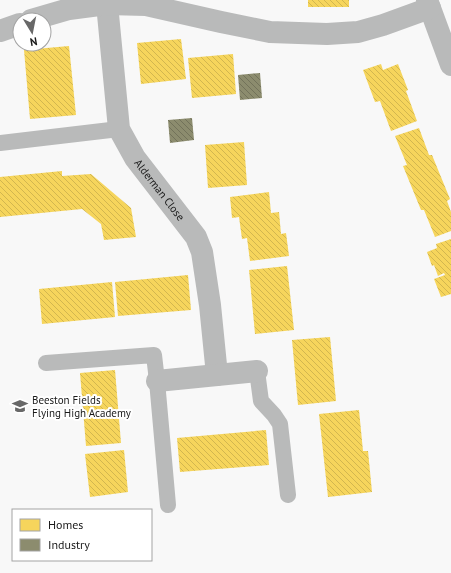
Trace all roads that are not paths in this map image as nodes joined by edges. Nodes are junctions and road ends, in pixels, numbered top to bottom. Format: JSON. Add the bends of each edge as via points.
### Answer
{"nodes":[{"id":1,"x":107,"y":4,"type":"junction"},
{"id":2,"x":428,"y":4,"type":"edge"},
{"id":3,"x":52,"y":14,"type":"edge"},
{"id":4,"x":12,"y":27,"type":"edge"},
{"id":5,"x":0,"y":31,"type":"edge"},
{"id":6,"x":451,"y":66,"type":"edge"},
{"id":7,"x":119,"y":129,"type":"junction"},
{"id":8,"x":0,"y":143,"type":"edge"},
{"id":9,"x":46,"y":363,"type":"dead end"},
{"id":10,"x":257,"y":371,"type":"joint"},
{"id":11,"x":217,"y":375,"type":"junction"},
{"id":12,"x":157,"y":381,"type":"junction"},
{"id":13,"x":288,"y":495,"type":"dead end"},
{"id":14,"x":168,"y":505,"type":"dead end"}],
"edges":[{"from":1,"to":2,"type":"street","via":[[146,5],[270,32],[327,34],[358,32],[383,25]]},
{"from":1,"to":3,"type":"street"},
{"from":1,"to":7,"type":"street","name":"Alderman Close"},
{"from":2,"to":6,"type":"street"},
{"from":4,"to":5,"type":"street"},
{"from":7,"to":8,"type":"lane"},
{"from":7,"to":11,"type":"street","name":"Alderman Close","via":[[135,158],[196,237],[202,252]]},
{"from":9,"to":12,"type":"lane","via":[[154,355]]},
{"from":10,"to":11,"type":"street"},
{"from":10,"to":13,"type":"lane","via":[[262,401],[280,424]]},
{"from":11,"to":12,"type":"street"},
{"from":12,"to":14,"type":"lane"}]}
